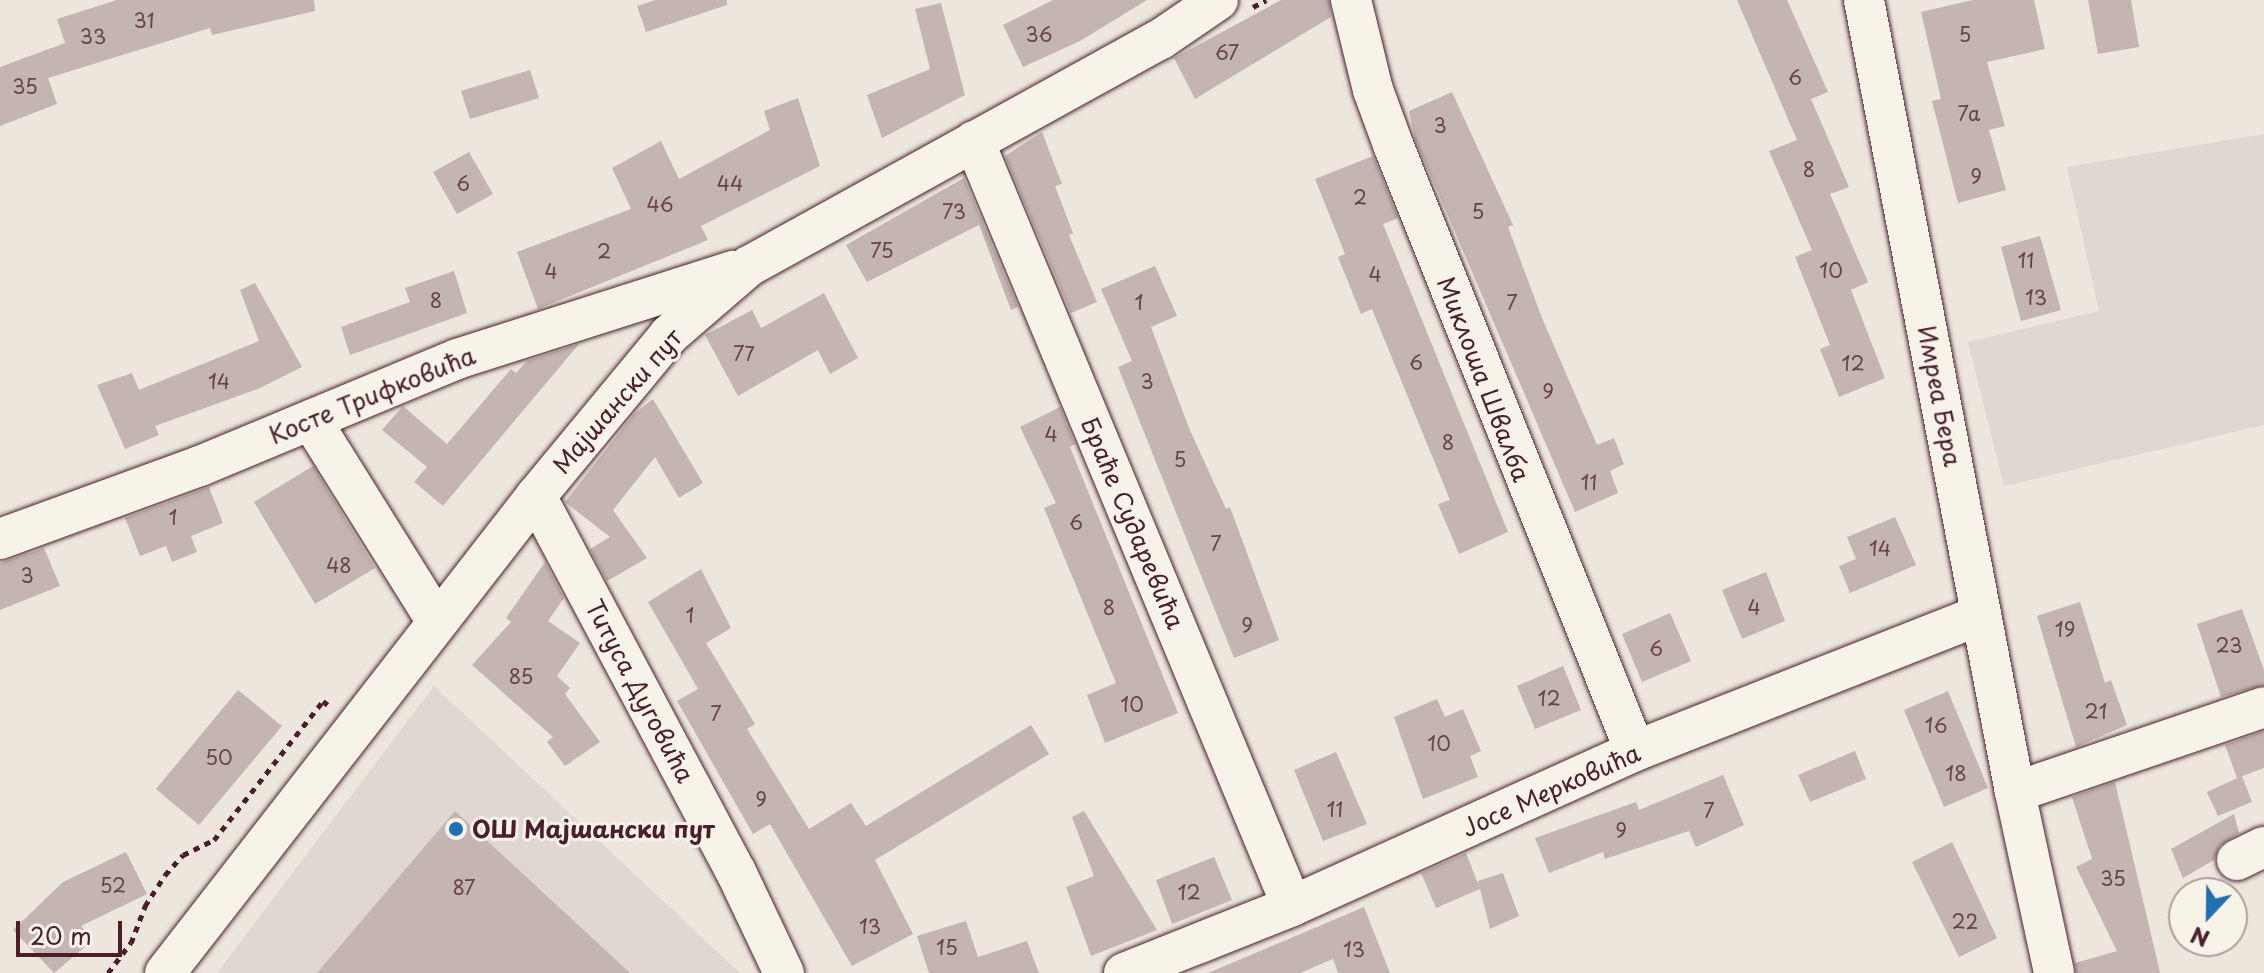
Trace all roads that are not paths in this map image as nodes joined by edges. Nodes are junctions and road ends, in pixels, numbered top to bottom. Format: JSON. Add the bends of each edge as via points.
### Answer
{"nodes":[{"id":1,"x":1351,"y":0,"type":"edge"},
{"id":2,"x":1864,"y":0,"type":"edge"},
{"id":3,"x":1228,"y":8,"type":"edge"},
{"id":4,"x":974,"y":141,"type":"junction"},
{"id":5,"x":749,"y":266,"type":"junction"},
{"id":6,"x":311,"y":420,"type":"junction"},
{"id":7,"x":536,"y":496,"type":"junction"},
{"id":8,"x":0,"y":539,"type":"edge"},
{"id":9,"x":1981,"y":615,"type":"junction"},
{"id":10,"x":437,"y":622,"type":"junction"},
{"id":11,"x":2264,"y":707,"type":"edge"},
{"id":12,"x":1635,"y":751,"type":"junction"},
{"id":13,"x":2015,"y":792,"type":"junction"},
{"id":14,"x":1292,"y":906,"type":"junction"},
{"id":15,"x":165,"y":973,"type":"edge"},
{"id":16,"x":784,"y":973,"type":"edge"},
{"id":17,"x":1124,"y":973,"type":"edge"},
{"id":18,"x":2054,"y":973,"type":"edge"}],
"edges":[{"from":1,"to":12,"type":"street","name":"Миклоша Швалба","via":[[1373,90],[1399,162]]},
{"from":2,"to":9,"type":"street","name":"Имреа Бера"},
{"from":3,"to":4,"type":"street","name":"Мајшански пут"},
{"from":4,"to":5,"type":"street","name":"Мајшански пут"},
{"from":4,"to":14,"type":"street","name":"Браће Сударевића"},
{"from":5,"to":6,"type":"street","name":"Косте Трифковића","via":[[457,359]]},
{"from":5,"to":7,"type":"street","name":"Мајшански пут","via":[[669,335]]},
{"from":6,"to":8,"type":"street","name":"Косте Трифковића"},
{"from":6,"to":10,"type":"street"},
{"from":7,"to":10,"type":"street","name":"Мајшански пут"},
{"from":7,"to":16,"type":"street","name":"Титуса Дуговића","via":[[736,872]]},
{"from":9,"to":12,"type":"street","name":"Јосе Мерковића"},
{"from":9,"to":13,"type":"street","name":"Имреа Бера"},
{"from":10,"to":15,"type":"street","name":"Мајшански пут"},
{"from":11,"to":13,"type":"street"},
{"from":12,"to":14,"type":"street","name":"Јосе Мерковића"},
{"from":13,"to":18,"type":"street","name":"Имреа Бера"},
{"from":14,"to":17,"type":"street","name":"Јосе Мерковића"}]}
